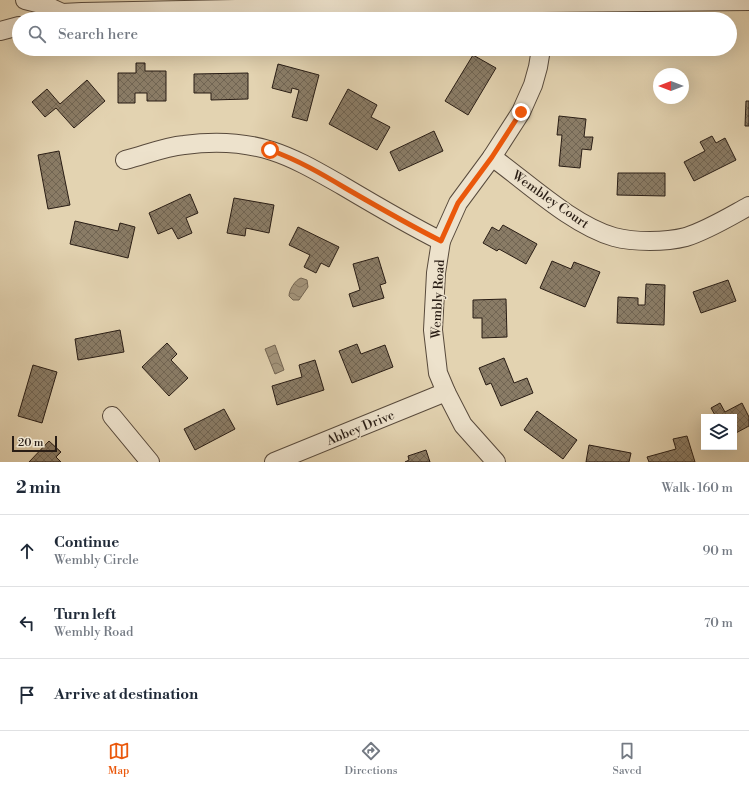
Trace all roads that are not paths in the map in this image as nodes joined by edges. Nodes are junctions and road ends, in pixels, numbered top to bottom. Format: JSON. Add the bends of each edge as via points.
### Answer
{"nodes":[{"id":1,"x":25,"y":0,"type":"edge"},
{"id":2,"x":749,"y":1,"type":"edge"},
{"id":3,"x":542,"y":7,"type":"edge"},
{"id":4,"x":51,"y":12,"type":"edge"},
{"id":5,"x":271,"y":12,"type":"edge"},
{"id":6,"x":12,"y":28,"type":"edge"},
{"id":7,"x":0,"y":31,"type":"edge"},
{"id":8,"x":540,"y":56,"type":"edge"},
{"id":9,"x":492,"y":157,"type":"junction"},
{"id":10,"x":125,"y":160,"type":"dead end"},
{"id":11,"x":749,"y":206,"type":"edge"},
{"id":12,"x":441,"y":241,"type":"junction"},
{"id":13,"x":446,"y":392,"type":"junction"},
{"id":14,"x":112,"y":416,"type":"dead end"},
{"id":15,"x":150,"y":462,"type":"edge"},
{"id":16,"x":274,"y":462,"type":"edge"},
{"id":17,"x":496,"y":462,"type":"edge"}],
"edges":[{"from":1,"to":4,"type":"street","via":[[45,5]]},
{"from":2,"to":3,"type":"street"},
{"from":3,"to":5,"type":"street"},
{"from":6,"to":7,"type":"street"},
{"from":8,"to":9,"type":"street","name":"Wembly Road","via":[[536,77],[521,112]]},
{"from":9,"to":11,"type":"street","name":"Wembley Court","via":[[563,210],[588,226],[614,237],[643,241],[685,237]]},
{"from":9,"to":12,"type":"street","name":"Wembly Road","via":[[458,203]]},
{"from":10,"to":12,"type":"street","via":[[163,149],[198,143],[232,144],[270,150],[316,170]]},
{"from":12,"to":13,"type":"street","name":"Wembly Road","via":[[436,273],[433,330],[438,373]]},
{"from":13,"to":16,"type":"street","name":"Abbey Drive"},
{"from":13,"to":17,"type":"street","name":"Wembly Road","via":[[463,425]]},
{"from":14,"to":15,"type":"street"}]}
